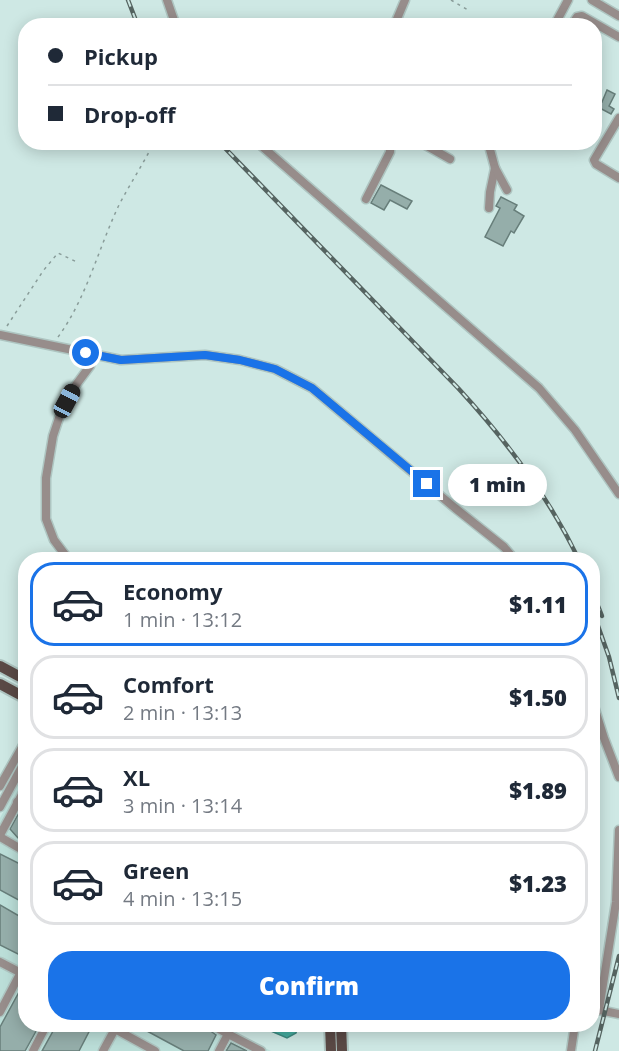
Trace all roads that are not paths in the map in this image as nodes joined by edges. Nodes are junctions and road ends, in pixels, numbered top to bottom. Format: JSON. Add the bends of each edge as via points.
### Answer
{"nodes":[{"id":1,"x":167,"y":0,"type":"edge"},
{"id":2,"x":405,"y":0,"type":"edge"},
{"id":3,"x":568,"y":0,"type":"edge"},
{"id":4,"x":592,"y":0,"type":"edge"},
{"id":5,"x":619,"y":16,"type":"edge"},
{"id":6,"x":173,"y":18,"type":"edge"},
{"id":7,"x":397,"y":18,"type":"edge"},
{"id":8,"x":558,"y":18,"type":"edge"},
{"id":9,"x":602,"y":27,"type":"edge"},
{"id":10,"x":619,"y":37,"type":"edge"},
{"id":11,"x":617,"y":124,"type":"edge"},
{"id":12,"x":602,"y":147,"type":"edge"},
{"id":13,"x":266,"y":150,"type":"edge"},
{"id":14,"x":390,"y":150,"type":"edge"},
{"id":15,"x":434,"y":150,"type":"edge"},
{"id":16,"x":490,"y":150,"type":"edge"},
{"id":17,"x":600,"y":150,"type":"edge"},
{"id":18,"x":450,"y":159,"type":"dead end"},
{"id":19,"x":495,"y":168,"type":"junction"},
{"id":20,"x":619,"y":178,"type":"edge"},
{"id":21,"x":507,"y":190,"type":"dead end"},
{"id":22,"x":366,"y":199,"type":"dead end"},
{"id":23,"x":489,"y":208,"type":"dead end"},
{"id":24,"x":2,"y":332,"type":"edge"},
{"id":25,"x":86,"y":353,"type":"junction"},
{"id":26,"x":619,"y":494,"type":"edge"},
{"id":27,"x":63,"y":552,"type":"edge"},
{"id":28,"x":508,"y":552,"type":"edge"},
{"id":29,"x":0,"y":666,"type":"edge"},
{"id":30,"x":18,"y":676,"type":"edge"},
{"id":31,"x":0,"y":684,"type":"edge"},
{"id":32,"x":12,"y":691,"type":"junction"},
{"id":33,"x":18,"y":694,"type":"edge"},
{"id":34,"x":18,"y":697,"type":"edge"},
{"id":35,"x":600,"y":725,"type":"edge"},
{"id":36,"x":18,"y":754,"type":"edge"},
{"id":37,"x":18,"y":774,"type":"edge"},
{"id":38,"x":619,"y":777,"type":"edge"},
{"id":39,"x":0,"y":786,"type":"edge"},
{"id":40,"x":18,"y":799,"type":"edge"},
{"id":41,"x":16,"y":802,"type":"joint"},
{"id":42,"x":0,"y":807,"type":"edge"},
{"id":43,"x":619,"y":830,"type":"edge"},
{"id":44,"x":0,"y":836,"type":"edge"},
{"id":45,"x":18,"y":847,"type":"edge"},
{"id":46,"x":0,"y":962,"type":"edge"},
{"id":47,"x":18,"y":971,"type":"edge"},
{"id":48,"x":18,"y":982,"type":"edge"},
{"id":49,"x":600,"y":989,"type":"edge"},
{"id":50,"x":0,"y":1012,"type":"edge"},
{"id":51,"x":600,"y":1012,"type":"edge"},
{"id":52,"x":619,"y":1014,"type":"edge"},
{"id":53,"x":43,"y":1032,"type":"edge"},
{"id":54,"x":111,"y":1032,"type":"edge"},
{"id":55,"x":122,"y":1032,"type":"edge"},
{"id":56,"x":224,"y":1032,"type":"edge"},
{"id":57,"x":330,"y":1032,"type":"edge"},
{"id":58,"x":341,"y":1032,"type":"edge"},
{"id":59,"x":574,"y":1032,"type":"edge"},
{"id":60,"x":228,"y":1034,"type":"junction"},
{"id":61,"x":33,"y":1051,"type":"edge"},
{"id":62,"x":103,"y":1051,"type":"edge"},
{"id":63,"x":155,"y":1051,"type":"edge"},
{"id":64,"x":219,"y":1051,"type":"edge"},
{"id":65,"x":261,"y":1051,"type":"edge"},
{"id":66,"x":331,"y":1051,"type":"edge"},
{"id":67,"x":342,"y":1051,"type":"edge"},
{"id":68,"x":571,"y":1051,"type":"edge"}],
"edges":[{"from":1,"to":6,"type":"street"},
{"from":2,"to":7,"type":"street"},
{"from":3,"to":8,"type":"street"},
{"from":4,"to":5,"type":"street"},
{"from":9,"to":10,"type":"street"},
{"from":11,"to":12,"type":"street"},
{"from":13,"to":26,"type":"street","via":[[539,388],[575,430]]},
{"from":14,"to":22,"type":"street"},
{"from":15,"to":18,"type":"street"},
{"from":16,"to":19,"type":"street"},
{"from":17,"to":20,"type":"street","via":[[594,160],[596,164]]},
{"from":19,"to":21,"type":"street"},
{"from":19,"to":23,"type":"street"},
{"from":24,"to":25,"type":"street"},
{"from":25,"to":27,"type":"street","via":[[90,366],[61,412],[46,478],[46,519]]},
{"from":25,"to":28,"type":"street","via":[[121,360],[205,355],[255,363],[295,377]]},
{"from":29,"to":30,"type":"main road"},
{"from":31,"to":32,"type":"main road"},
{"from":32,"to":33,"type":"main road"},
{"from":32,"to":34,"type":"street"},
{"from":35,"to":38,"type":"street"},
{"from":36,"to":39,"type":"street"},
{"from":37,"to":42,"type":"street"},
{"from":40,"to":41,"type":"street"},
{"from":41,"to":44,"type":"street"},
{"from":43,"to":49,"type":"street","via":[[616,902]]},
{"from":44,"to":45,"type":"street"},
{"from":46,"to":47,"type":"street"},
{"from":48,"to":50,"type":"street"},
{"from":51,"to":52,"type":"street"},
{"from":53,"to":61,"type":"street"},
{"from":54,"to":62,"type":"street"},
{"from":55,"to":63,"type":"street"},
{"from":56,"to":60,"type":"street"},
{"from":57,"to":66,"type":"main road"},
{"from":58,"to":67,"type":"main road"},
{"from":59,"to":68,"type":"street"},
{"from":60,"to":64,"type":"street"},
{"from":60,"to":65,"type":"street"}]}
